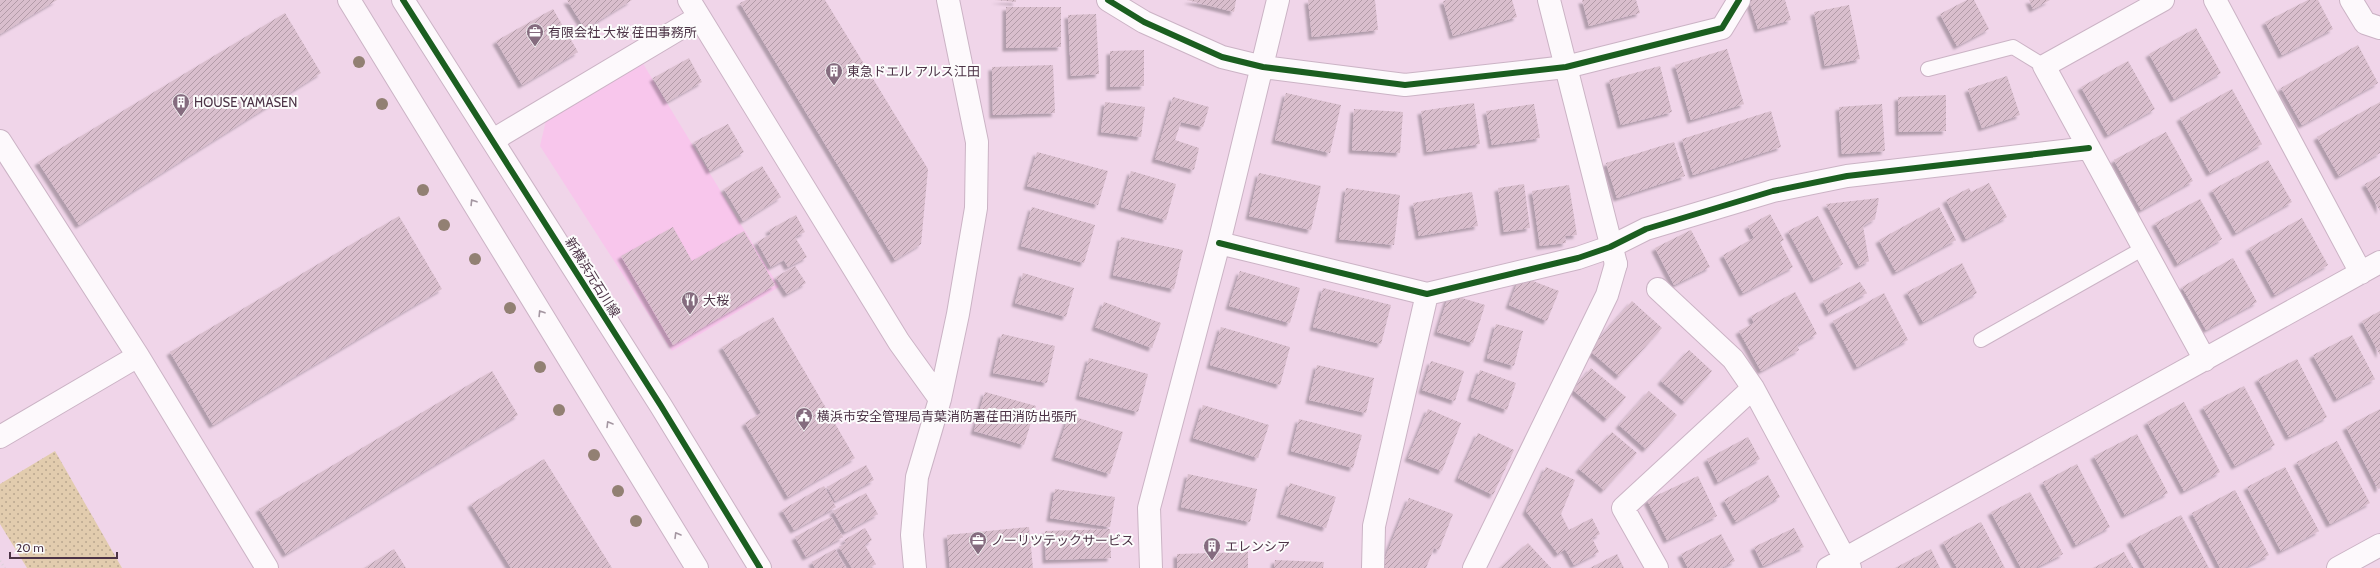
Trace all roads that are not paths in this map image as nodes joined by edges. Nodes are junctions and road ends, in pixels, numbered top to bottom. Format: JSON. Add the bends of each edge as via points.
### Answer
{"nodes":[{"id":1,"x":349,"y":0,"type":"edge"},
{"id":2,"x":403,"y":0,"type":"edge"},
{"id":3,"x":948,"y":0,"type":"edge"},
{"id":4,"x":1108,"y":0,"type":"edge"},
{"id":5,"x":1278,"y":0,"type":"edge"},
{"id":6,"x":1549,"y":0,"type":"edge"},
{"id":7,"x":1739,"y":0,"type":"edge"},
{"id":8,"x":2163,"y":0,"type":"edge"},
{"id":9,"x":2215,"y":0,"type":"edge"},
{"id":10,"x":2351,"y":0,"type":"edge"},
{"id":11,"x":694,"y":9,"type":"edge"},
{"id":12,"x":2380,"y":28,"type":"edge"},
{"id":13,"x":2044,"y":66,"type":"junction"},
{"id":14,"x":1263,"y":67,"type":"junction"},
{"id":15,"x":1566,"y":67,"type":"junction"},
{"id":16,"x":1928,"y":69,"type":"dead end"},
{"id":17,"x":493,"y":140,"type":"junction"},
{"id":18,"x":0,"y":141,"type":"edge"},
{"id":19,"x":2089,"y":148,"type":"junction"},
{"id":20,"x":1219,"y":243,"type":"junction"},
{"id":21,"x":2144,"y":248,"type":"junction"},
{"id":22,"x":1613,"y":255,"type":"junction"},
{"id":23,"x":2380,"y":262,"type":"edge"},
{"id":24,"x":2360,"y":273,"type":"junction"},
{"id":25,"x":1658,"y":289,"type":"dead end"},
{"id":26,"x":1426,"y":294,"type":"junction"},
{"id":27,"x":1981,"y":340,"type":"dead end"},
{"id":28,"x":138,"y":356,"type":"junction"},
{"id":29,"x":2205,"y":360,"type":"junction"},
{"id":30,"x":1753,"y":388,"type":"junction"},
{"id":31,"x":940,"y":399,"type":"junction"},
{"id":32,"x":0,"y":437,"type":"edge"},
{"id":33,"x":2380,"y":545,"type":"edge"},
{"id":34,"x":1841,"y":565,"type":"edge"},
{"id":35,"x":267,"y":568,"type":"edge"},
{"id":36,"x":697,"y":568,"type":"edge"},
{"id":37,"x":760,"y":568,"type":"edge"},
{"id":38,"x":915,"y":568,"type":"edge"},
{"id":39,"x":1151,"y":568,"type":"edge"},
{"id":40,"x":1373,"y":568,"type":"edge"},
{"id":41,"x":1474,"y":568,"type":"edge"},
{"id":42,"x":1657,"y":568,"type":"edge"},
{"id":43,"x":2338,"y":568,"type":"edge"}],
"edges":[{"from":36,"to":1,"type":"street","one_way":true},
{"from":2,"to":17,"type":"street","name":"新横浜元石川線"},
{"from":3,"to":31,"type":"street","via":[[977,142],[976,208]]},
{"from":4,"to":14,"type":"street","via":[[1144,22],[1222,57]]},
{"from":5,"to":14,"type":"street"},
{"from":6,"to":15,"type":"street"},
{"from":7,"to":15,"type":"street","via":[[1722,28]]},
{"from":8,"to":13,"type":"street"},
{"from":9,"to":24,"type":"street"},
{"from":10,"to":12,"type":"street","via":[[2365,23]]},
{"from":11,"to":17,"type":"street"},
{"from":11,"to":31,"type":"street","via":[[899,342]]},
{"from":13,"to":16,"type":"lane","via":[[2014,47]]},
{"from":13,"to":19,"type":"street"},
{"from":14,"to":15,"type":"street","via":[[1405,85]]},
{"from":14,"to":20,"type":"street"},
{"from":15,"to":22,"type":"street"},
{"from":17,"to":37,"type":"street","name":"新横浜元石川線"},
{"from":18,"to":28,"type":"street"},
{"from":19,"to":21,"type":"street"},
{"from":19,"to":22,"type":"street","via":[[1847,176],[1788,188],[1646,229]]},
{"from":20,"to":26,"type":"street"},
{"from":20,"to":39,"type":"street","via":[[1149,508]]},
{"from":21,"to":27,"type":"lane"},
{"from":21,"to":29,"type":"street"},
{"from":22,"to":26,"type":"street","via":[[1578,258]]},
{"from":22,"to":41,"type":"street","via":[[1607,295]]},
{"from":23,"to":24,"type":"street"},
{"from":24,"to":29,"type":"street"},
{"from":25,"to":30,"type":"street","via":[[1733,360]]},
{"from":26,"to":40,"type":"street","via":[[1374,526]]},
{"from":28,"to":32,"type":"street"},
{"from":28,"to":35,"type":"street"},
{"from":29,"to":34,"type":"street"},
{"from":30,"to":34,"type":"street"},
{"from":30,"to":42,"type":"street","via":[[1623,508]]},
{"from":31,"to":38,"type":"street","via":[[917,477],[912,536]]},
{"from":33,"to":43,"type":"street"}]}
